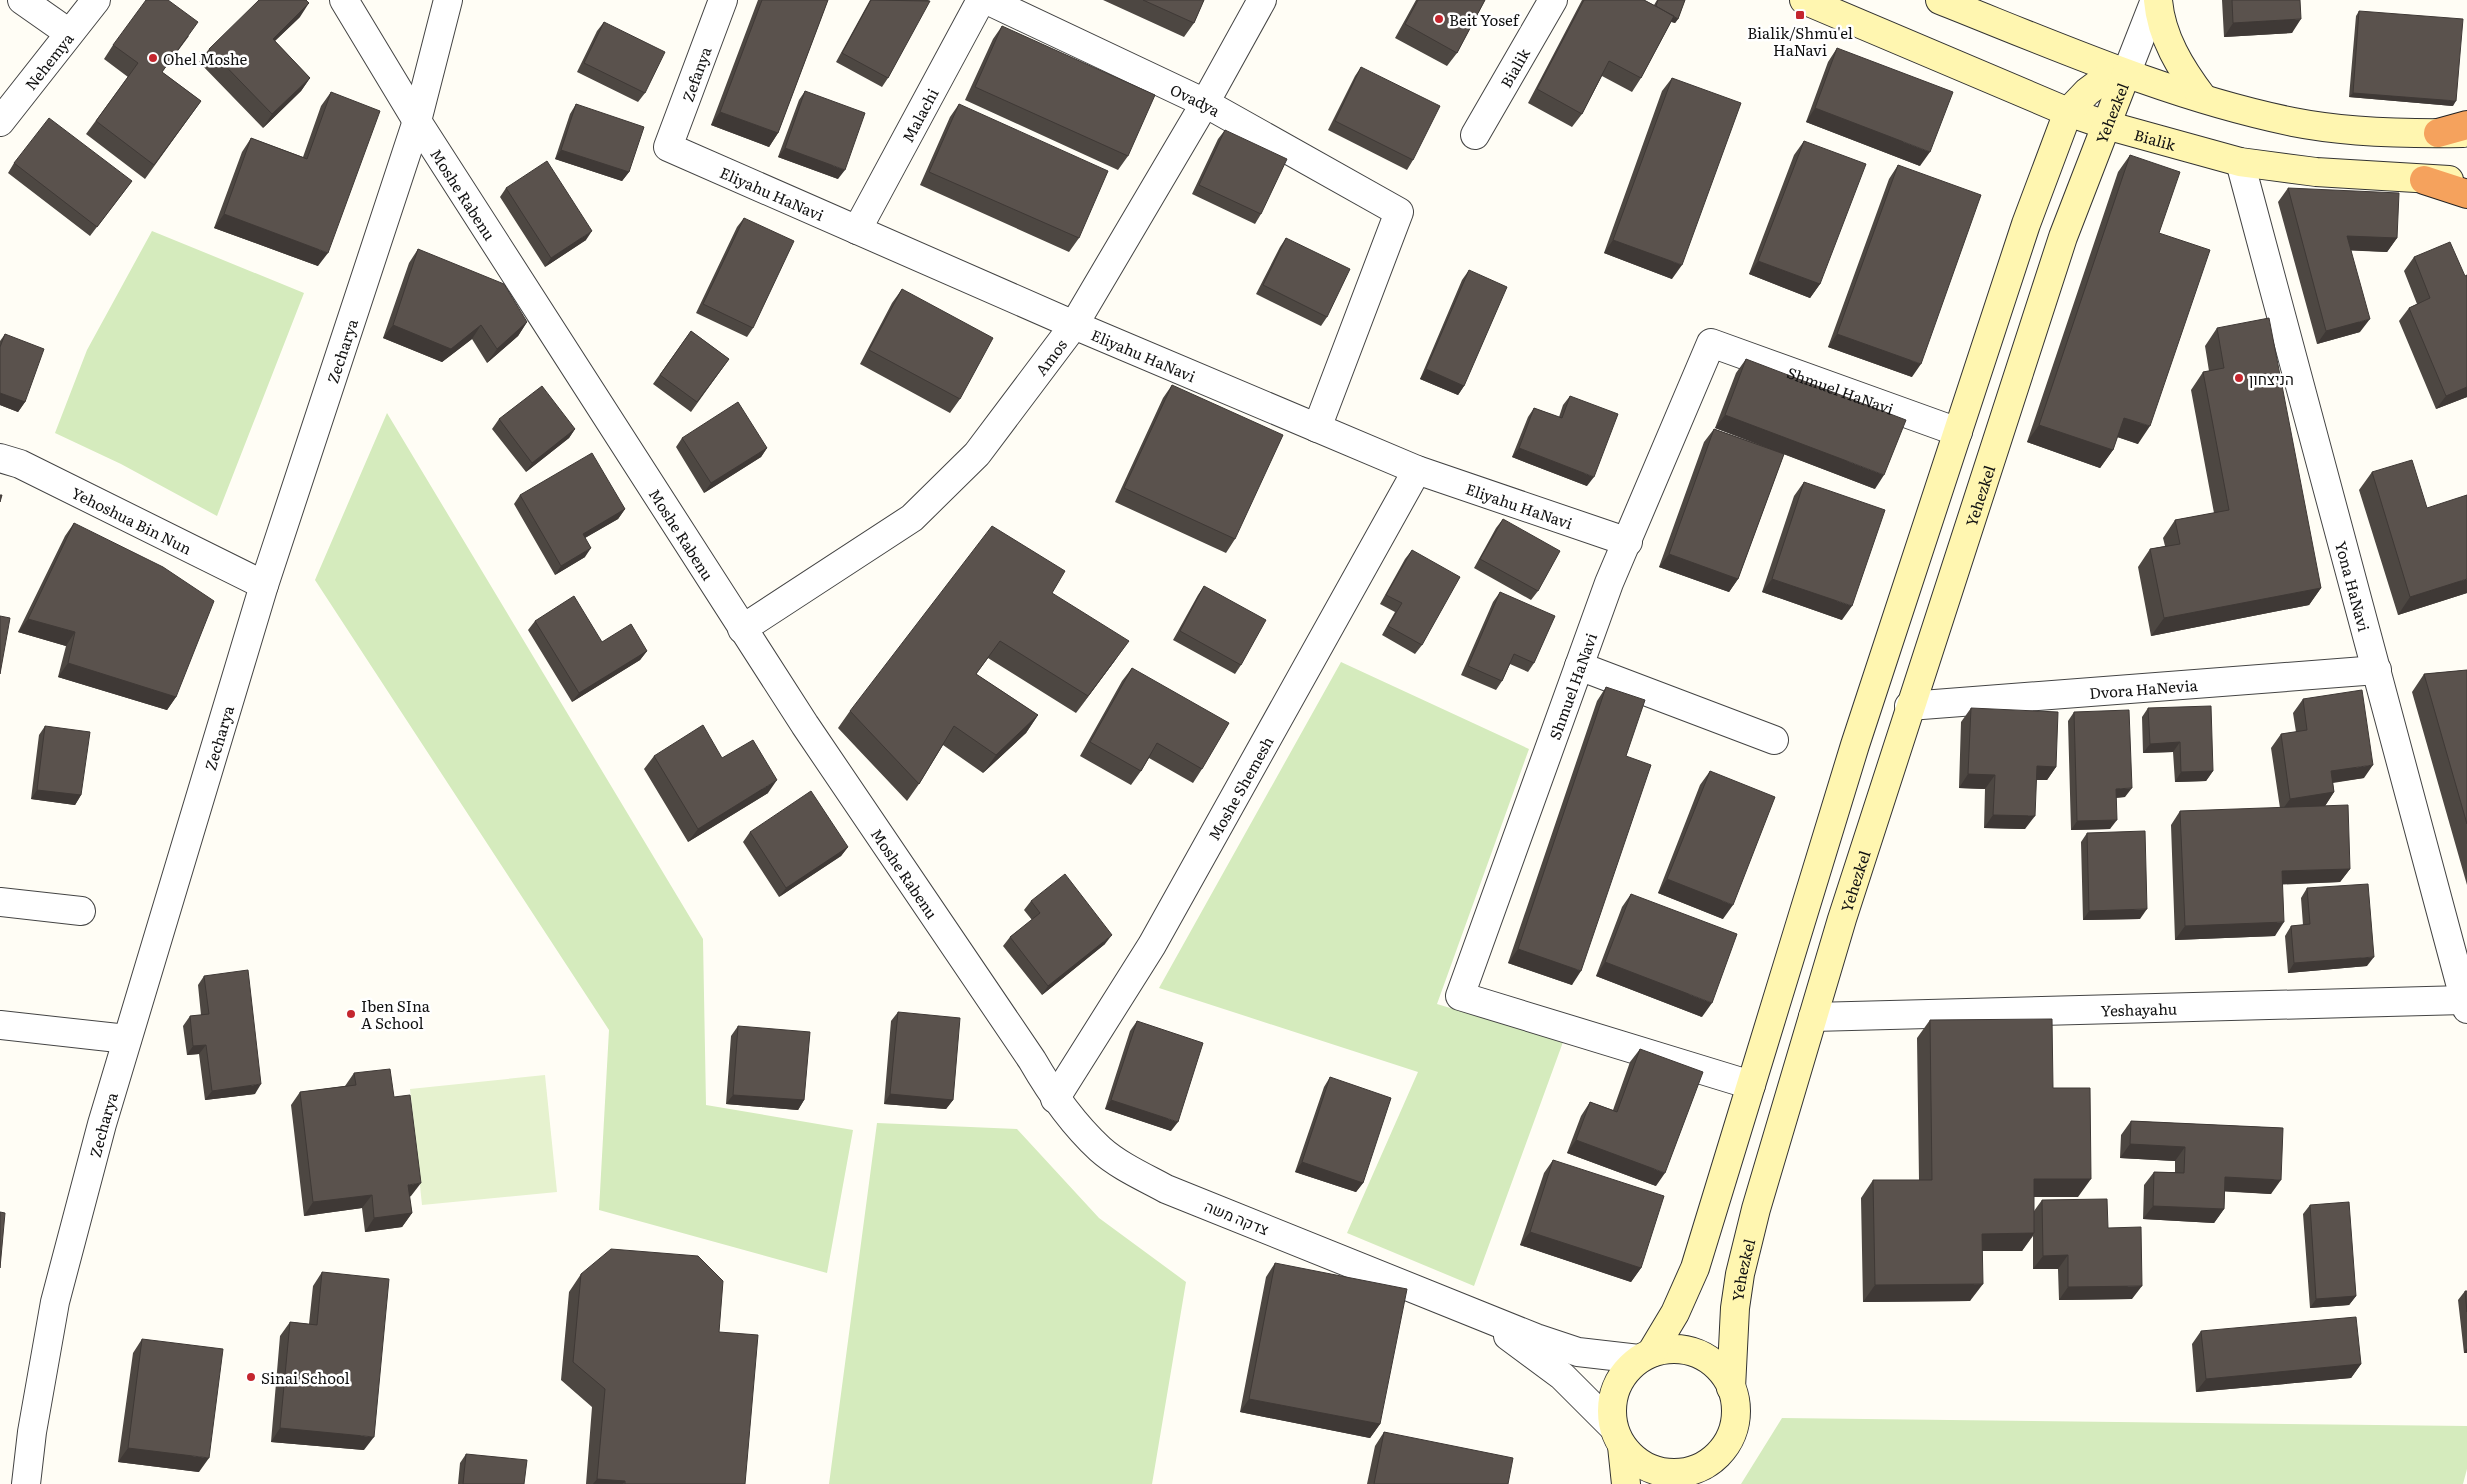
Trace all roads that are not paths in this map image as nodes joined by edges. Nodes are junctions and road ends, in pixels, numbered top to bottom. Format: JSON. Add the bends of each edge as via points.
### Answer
{"nodes":[{"id":1,"x":22,"y":0,"type":"edge"},
{"id":2,"x":96,"y":0,"type":"edge"},
{"id":3,"x":344,"y":0,"type":"edge"},
{"id":4,"x":448,"y":0,"type":"edge"},
{"id":5,"x":723,"y":0,"type":"edge"},
{"id":6,"x":981,"y":0,"type":"edge"},
{"id":7,"x":987,"y":0,"type":"edge"},
{"id":8,"x":1262,"y":0,"type":"edge"},
{"id":9,"x":1553,"y":0,"type":"edge"},
{"id":10,"x":1804,"y":0,"type":"edge"},
{"id":11,"x":1940,"y":0,"type":"edge"},
{"id":12,"x":2156,"y":0,"type":"edge"},
{"id":13,"x":69,"y":33,"type":"junction"},
{"id":14,"x":2126,"y":74,"type":"junction"},
{"id":15,"x":2203,"y":98,"type":"junction"},
{"id":16,"x":1205,"y":103,"type":"junction"},
{"id":17,"x":2068,"y":112,"type":"junction"},
{"id":18,"x":417,"y":121,"type":"junction"},
{"id":19,"x":0,"y":122,"type":"edge"},
{"id":20,"x":2106,"y":125,"type":"junction"},
{"id":21,"x":2467,"y":125,"type":"edge"},
{"id":22,"x":2467,"y":132,"type":"edge"},
{"id":23,"x":2438,"y":133,"type":"junction"},
{"id":24,"x":1475,"y":135,"type":"dead end"},
{"id":25,"x":668,"y":147,"type":"joint"},
{"id":26,"x":2240,"y":162,"type":"junction"},
{"id":27,"x":2424,"y":180,"type":"junction"},
{"id":28,"x":2467,"y":180,"type":"edge"},
{"id":29,"x":2467,"y":194,"type":"edge"},
{"id":30,"x":857,"y":230,"type":"junction"},
{"id":31,"x":1074,"y":325,"type":"junction"},
{"id":32,"x":1317,"y":428,"type":"junction"},
{"id":33,"x":1958,"y":432,"type":"junction"},
{"id":34,"x":0,"y":458,"type":"edge"},
{"id":35,"x":1417,"y":470,"type":"junction"},
{"id":36,"x":1628,"y":542,"type":"junction"},
{"id":37,"x":264,"y":584,"type":"junction"},
{"id":38,"x":742,"y":629,"type":"junction"},
{"id":39,"x":1579,"y":666,"type":"junction"},
{"id":40,"x":2377,"y":670,"type":"junction"},
{"id":41,"x":1909,"y":706,"type":"junction"},
{"id":42,"x":1774,"y":740,"type":"dead end"},
{"id":43,"x":0,"y":902,"type":"edge"},
{"id":44,"x":81,"y":911,"type":"dead end"},
{"id":45,"x":2466,"y":1005,"type":"edge"},
{"id":46,"x":1813,"y":1017,"type":"junction"},
{"id":47,"x":0,"y":1025,"type":"edge"},
{"id":48,"x":127,"y":1039,"type":"junction"},
{"id":49,"x":1032,"y":1060,"type":"joint"},
{"id":50,"x":1751,"y":1085,"type":"junction"},
{"id":51,"x":1055,"y":1100,"type":"junction"},
{"id":52,"x":1484,"y":1316,"type":"junction"},
{"id":53,"x":1645,"y":1356,"type":"junction"},
{"id":54,"x":1731,"y":1388,"type":"junction"},
{"id":55,"x":1618,"y":1436,"type":"junction"},
{"id":56,"x":1720,"y":1452,"type":"junction"},
{"id":57,"x":26,"y":1484,"type":"edge"},
{"id":58,"x":1626,"y":1484,"type":"edge"},
{"id":59,"x":1700,"y":1484,"type":"edge"}],
"edges":[{"from":1,"to":13,"type":"street"},
{"from":2,"to":13,"type":"street","name":"Nehemya"},
{"from":3,"to":18,"type":"street","name":"Moshe Rabenu"},
{"from":4,"to":18,"type":"street","name":"Zecharya"},
{"from":5,"to":25,"type":"street","name":"Zefanya"},
{"from":6,"to":30,"type":"street","name":"Malachi"},
{"from":7,"to":16,"type":"street","name":"Ovadya"},
{"from":8,"to":16,"type":"street","name":"Amos"},
{"from":9,"to":24,"type":"street","name":"Bialik"},
{"from":10,"to":17,"type":"street","name":"Bialik"},
{"from":11,"to":14,"type":"street"},
{"from":12,"to":14,"type":"street"},
{"from":12,"to":15,"type":"street","via":[[2176,57]]},
{"from":13,"to":19,"type":"street","name":"Nehemya"},
{"from":14,"to":15,"type":"street"},
{"from":14,"to":17,"type":"street","name":"Yehezkel","via":[[2103,80]]},
{"from":14,"to":20,"type":"street","name":"Yehezkel"},
{"from":15,"to":23,"type":"street","via":[[2294,122]]},
{"from":16,"to":31,"type":"street","name":"Amos"},
{"from":16,"to":32,"type":"street","name":"Ovadya","via":[[1399,212]]},
{"from":17,"to":20,"type":"street","name":"Bialik"},
{"from":17,"to":33,"type":"street","name":"Yehezkel","via":[[2026,224]]},
{"from":18,"to":37,"type":"street","name":"Zecharya"},
{"from":18,"to":38,"type":"street","name":"Moshe Rabenu"},
{"from":20,"to":26,"type":"street","name":"Bialik"},
{"from":20,"to":41,"type":"street","name":"Yehezkel","via":[[2063,237]]},
{"from":21,"to":23,"type":"highway"},
{"from":22,"to":23,"type":"street"},
{"from":25,"to":30,"type":"street","name":"Eliyahu HaNavi"},
{"from":26,"to":27,"type":"street","name":"Bialik","via":[[2316,172]]},
{"from":26,"to":40,"type":"street","name":"Yona HaNavi"},
{"from":27,"to":28,"type":"street","name":"Bialik"},
{"from":27,"to":29,"type":"highway"},
{"from":30,"to":31,"type":"street","name":"Eliyahu HaNavi"},
{"from":31,"to":32,"type":"street","name":"Eliyahu HaNavi"},
{"from":31,"to":38,"type":"street","name":"Amos","via":[[977,454],[912,518]]},
{"from":32,"to":35,"type":"street","name":"Eliyahu HaNavi"},
{"from":33,"to":36,"type":"street","name":"Shmuel HaNavi","via":[[1711,342]]},
{"from":33,"to":50,"type":"street","name":"Yehezkel","via":[[1854,745]]},
{"from":34,"to":37,"type":"street","name":"Yehoshua Bin Nun","via":[[20,464]]},
{"from":35,"to":36,"type":"street","name":"Eliyahu HaNavi"},
{"from":35,"to":51,"type":"street","name":"Moshe Shemesh","via":[[1152,944]]},
{"from":36,"to":39,"type":"street","name":"Shmuel HaNavi","via":[[1609,583]]},
{"from":37,"to":48,"type":"street","name":"Zecharya"},
{"from":38,"to":49,"type":"street","name":"Moshe Rabenu"},
{"from":39,"to":42,"type":"street"},
{"from":39,"to":50,"type":"street","name":"Shmuel HaNavi","via":[[1460,996]]},
{"from":40,"to":41,"type":"street","name":"Dvora HaNevia"},
{"from":40,"to":45,"type":"street","name":"Yona HaNavi"},
{"from":41,"to":46,"type":"street","name":"Yehezkel"},
{"from":43,"to":44,"type":"street"},
{"from":45,"to":46,"type":"street","name":"Yeshayahu"},
{"from":46,"to":54,"type":"street","name":"Yehezkel","via":[[1740,1274]]},
{"from":47,"to":48,"type":"street"},
{"from":48,"to":57,"type":"street","name":"Zecharya","via":[[55,1302]]},
{"from":49,"to":51,"type":"street","name":"צדקה משה"},
{"from":50,"to":53,"type":"street","name":"Yehezkel","via":[[1695,1268],[1675,1312]]},
{"from":51,"to":52,"type":"street","name":"צדקה משה","via":[[1101,1150],[1166,1189]]},
{"from":52,"to":53,"type":"street","name":"צדקה משה","via":[[1578,1352]]},
{"from":52,"to":55,"type":"street","name":"צדקה משה","via":[[1562,1376]]},
{"from":53,"to":54,"type":"street","via":[[1670,1348],[1690,1351],[1721,1371]]},
{"from":53,"to":55,"type":"street","via":[[1626,1372],[1616,1388],[1612,1407]]},
{"from":54,"to":56,"type":"street","via":[[1735,1422],[1730,1438]]},
{"from":55,"to":56,"type":"street","via":[[1635,1460],[1651,1469],[1670,1473],[1689,1472]]},
{"from":55,"to":58,"type":"street"},
{"from":56,"to":59,"type":"street"}]}
